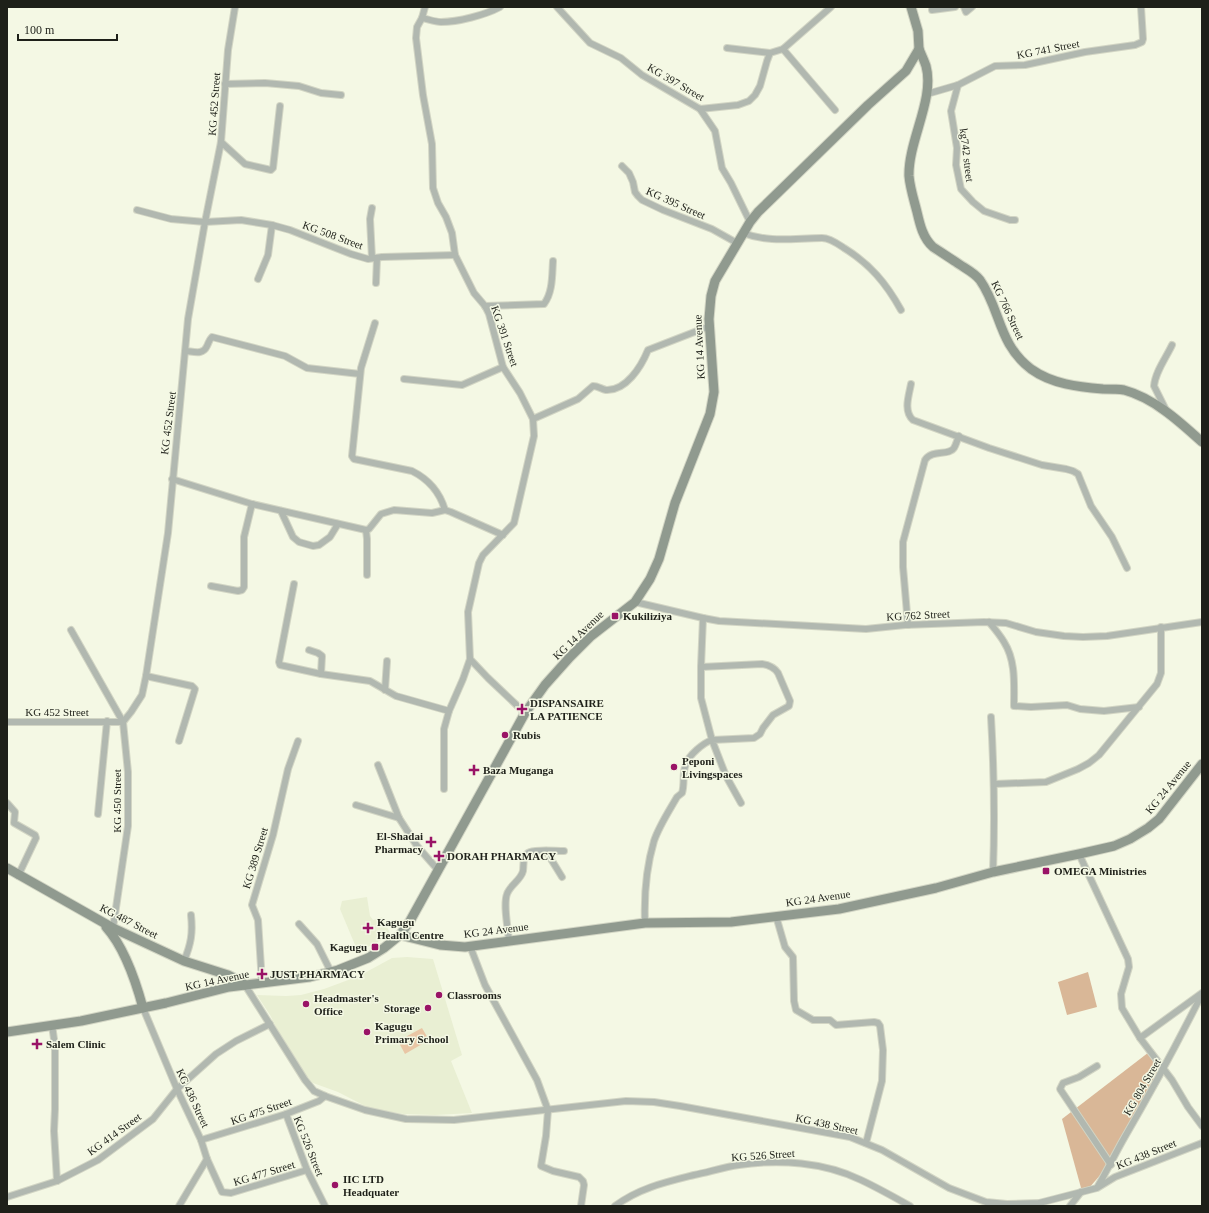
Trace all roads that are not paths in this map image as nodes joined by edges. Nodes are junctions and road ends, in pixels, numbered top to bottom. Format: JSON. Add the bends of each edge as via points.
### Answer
{"nodes":[{"id":1,"x":235,"y":7,"type":"edge"},
{"id":2,"x":425,"y":7,"type":"edge"},
{"id":3,"x":500,"y":7,"type":"edge"},
{"id":4,"x":557,"y":7,"type":"edge"},
{"id":5,"x":831,"y":7,"type":"edge"},
{"id":6,"x":910,"y":7,"type":"edge"},
{"id":7,"x":954,"y":7,"type":"edge"},
{"id":8,"x":964,"y":7,"type":"edge"},
{"id":9,"x":972,"y":7,"type":"edge"},
{"id":10,"x":1141,"y":7,"type":"edge"},
{"id":11,"x":932,"y":10,"type":"dead end"},
{"id":12,"x":422,"y":18,"type":"junction"},
{"id":13,"x":727,"y":48,"type":"dead end"},
{"id":14,"x":919,"y":48,"type":"junction"},
{"id":15,"x":783,"y":49,"type":"junction"},
{"id":16,"x":770,"y":53,"type":"junction"},
{"id":17,"x":225,"y":84,"type":"junction"},
{"id":18,"x":958,"y":85,"type":"junction"},
{"id":19,"x":927,"y":94,"type":"junction"},
{"id":20,"x":341,"y":95,"type":"dead end"},
{"id":21,"x":280,"y":106,"type":"dead end"},
{"id":22,"x":700,"y":109,"type":"junction"},
{"id":23,"x":836,"y":110,"type":"dead end"},
{"id":24,"x":221,"y":142,"type":"junction"},
{"id":25,"x":622,"y":166,"type":"dead end"},
{"id":26,"x":372,"y":208,"type":"dead end"},
{"id":27,"x":137,"y":210,"type":"dead end"},
{"id":28,"x":1015,"y":220,"type":"dead end"},
{"id":29,"x":205,"y":222,"type":"junction"},
{"id":30,"x":750,"y":222,"type":"junction"},
{"id":31,"x":272,"y":225,"type":"junction"},
{"id":32,"x":743,"y":233,"type":"junction"},
{"id":33,"x":737,"y":243,"type":"junction"},
{"id":34,"x":455,"y":255,"type":"junction"},
{"id":35,"x":374,"y":258,"type":"junction"},
{"id":36,"x":553,"y":261,"type":"dead end"},
{"id":37,"x":258,"y":279,"type":"dead end"},
{"id":38,"x":376,"y":283,"type":"dead end"},
{"id":39,"x":485,"y":306,"type":"junction"},
{"id":40,"x":901,"y":310,"type":"dead end"},
{"id":41,"x":375,"y":323,"type":"dead end"},
{"id":42,"x":710,"y":326,"type":"junction"},
{"id":43,"x":1172,"y":345,"type":"dead end"},
{"id":44,"x":186,"y":351,"type":"junction"},
{"id":45,"x":503,"y":367,"type":"junction"},
{"id":46,"x":360,"y":374,"type":"junction"},
{"id":47,"x":404,"y":379,"type":"dead end"},
{"id":48,"x":911,"y":384,"type":"dead end"},
{"id":49,"x":1168,"y":414,"type":"junction"},
{"id":50,"x":533,"y":419,"type":"junction"},
{"id":51,"x":959,"y":436,"type":"junction"},
{"id":52,"x":1202,"y":442,"type":"edge"},
{"id":53,"x":172,"y":479,"type":"junction"},
{"id":54,"x":252,"y":504,"type":"junction"},
{"id":55,"x":445,"y":510,"type":"junction"},
{"id":56,"x":281,"y":511,"type":"junction"},
{"id":57,"x":338,"y":524,"type":"junction"},
{"id":58,"x":366,"y":530,"type":"junction"},
{"id":59,"x":503,"y":535,"type":"junction"},
{"id":60,"x":1127,"y":568,"type":"dead end"},
{"id":61,"x":367,"y":575,"type":"dead end"},
{"id":62,"x":294,"y":584,"type":"dead end"},
{"id":63,"x":211,"y":586,"type":"dead end"},
{"id":64,"x":635,"y":602,"type":"junction"},
{"id":65,"x":703,"y":618,"type":"junction"},
{"id":66,"x":989,"y":622,"type":"junction"},
{"id":67,"x":1202,"y":622,"type":"edge"},
{"id":68,"x":908,"y":625,"type":"junction"},
{"id":69,"x":1161,"y":627,"type":"junction"},
{"id":70,"x":71,"y":630,"type":"dead end"},
{"id":71,"x":309,"y":650,"type":"dead end"},
{"id":72,"x":470,"y":659,"type":"junction"},
{"id":73,"x":387,"y":661,"type":"dead end"},
{"id":74,"x":701,"y":667,"type":"junction"},
{"id":75,"x":321,"y":674,"type":"junction"},
{"id":76,"x":146,"y":676,"type":"junction"},
{"id":77,"x":385,"y":690,"type":"junction"},
{"id":78,"x":1139,"y":707,"type":"junction"},
{"id":79,"x":449,"y":711,"type":"junction"},
{"id":80,"x":525,"y":713,"type":"junction"},
{"id":81,"x":991,"y":717,"type":"dead end"},
{"id":82,"x":107,"y":721,"type":"junction"},
{"id":83,"x":7,"y":722,"type":"edge"},
{"id":84,"x":123,"y":722,"type":"junction"},
{"id":85,"x":712,"y":740,"type":"junction"},
{"id":86,"x":179,"y":741,"type":"dead end"},
{"id":87,"x":298,"y":741,"type":"dead end"},
{"id":88,"x":1202,"y":764,"type":"edge"},
{"id":89,"x":378,"y":765,"type":"dead end"},
{"id":90,"x":994,"y":784,"type":"junction"},
{"id":91,"x":444,"y":789,"type":"dead end"},
{"id":92,"x":7,"y":803,"type":"edge"},
{"id":93,"x":741,"y":803,"type":"dead end"},
{"id":94,"x":356,"y":805,"type":"dead end"},
{"id":95,"x":98,"y":814,"type":"dead end"},
{"id":96,"x":399,"y":818,"type":"junction"},
{"id":97,"x":546,"y":851,"type":"junction"},
{"id":98,"x":564,"y":851,"type":"dead end"},
{"id":99,"x":1080,"y":854,"type":"junction"},
{"id":100,"x":7,"y":868,"type":"edge"},
{"id":101,"x":438,"y":870,"type":"junction"},
{"id":102,"x":993,"y":872,"type":"junction"},
{"id":103,"x":18,"y":876,"type":"junction"},
{"id":104,"x":562,"y":877,"type":"dead end"},
{"id":105,"x":191,"y":915,"type":"dead end"},
{"id":106,"x":776,"y":916,"type":"junction"},
{"id":107,"x":101,"y":921,"type":"junction"},
{"id":108,"x":299,"y":924,"type":"dead end"},
{"id":109,"x":646,"y":924,"type":"junction"},
{"id":110,"x":113,"y":928,"type":"junction"},
{"id":111,"x":400,"y":935,"type":"junction"},
{"id":112,"x":509,"y":940,"type":"junction"},
{"id":113,"x":470,"y":946,"type":"junction"},
{"id":114,"x":184,"y":961,"type":"junction"},
{"id":115,"x":331,"y":972,"type":"junction"},
{"id":116,"x":262,"y":983,"type":"junction"},
{"id":117,"x":245,"y":985,"type":"junction"},
{"id":118,"x":1202,"y":994,"type":"edge"},
{"id":119,"x":143,"y":1008,"type":"junction"},
{"id":120,"x":270,"y":1024,"type":"junction"},
{"id":121,"x":52,"y":1026,"type":"junction"},
{"id":122,"x":7,"y":1032,"type":"edge"},
{"id":123,"x":1140,"y":1038,"type":"junction"},
{"id":124,"x":1097,"y":1066,"type":"dead end"},
{"id":125,"x":1164,"y":1070,"type":"junction"},
{"id":126,"x":177,"y":1089,"type":"junction"},
{"id":127,"x":325,"y":1096,"type":"junction"},
{"id":128,"x":548,"y":1110,"type":"junction"},
{"id":129,"x":286,"y":1114,"type":"junction"},
{"id":130,"x":1202,"y":1126,"type":"edge"},
{"id":131,"x":202,"y":1140,"type":"junction"},
{"id":132,"x":866,"y":1142,"type":"junction"},
{"id":133,"x":1202,"y":1143,"type":"edge"},
{"id":134,"x":207,"y":1159,"type":"junction"},
{"id":135,"x":1111,"y":1164,"type":"junction"},
{"id":136,"x":307,"y":1170,"type":"junction"},
{"id":137,"x":57,"y":1181,"type":"junction"},
{"id":138,"x":1097,"y":1188,"type":"junction"},
{"id":139,"x":1081,"y":1192,"type":"junction"},
{"id":140,"x":226,"y":1193,"type":"joint"},
{"id":141,"x":7,"y":1197,"type":"edge"},
{"id":142,"x":179,"y":1206,"type":"edge"},
{"id":143,"x":325,"y":1206,"type":"edge"},
{"id":144,"x":581,"y":1206,"type":"edge"},
{"id":145,"x":615,"y":1206,"type":"edge"},
{"id":146,"x":910,"y":1206,"type":"edge"},
{"id":147,"x":1070,"y":1206,"type":"edge"}],
"edges":[{"from":1,"to":17,"type":"street","name":"KG 452 Street"},
{"from":2,"to":12,"type":"street","name":"KG 391 Street"},
{"from":3,"to":12,"type":"street","via":[[449,22]]},
{"from":4,"to":22,"type":"street","name":"KG 397 Street","via":[[590,43],[621,58],[642,75]]},
{"from":5,"to":15,"type":"street"},
{"from":6,"to":14,"type":"main road","via":[[918,31]]},
{"from":7,"to":11,"type":"street"},
{"from":8,"to":9,"type":"street","via":[[966,12]]},
{"from":10,"to":18,"type":"street","name":"KG 741 Street","via":[[1143,39],[1135,45],[1085,52],[1025,65],[995,66]]},
{"from":12,"to":34,"type":"street","name":"KG 391 Street","via":[[417,27],[416,38],[432,144],[433,188],[452,233]]},
{"from":13,"to":16,"type":"street"},
{"from":14,"to":19,"type":"main road","name":"KG 766 Street","via":[[926,66]]},
{"from":14,"to":30,"type":"main road","name":"KG 14 Avenue","via":[[900,77],[868,105]]},
{"from":15,"to":16,"type":"street"},
{"from":15,"to":23,"type":"street"},
{"from":16,"to":22,"type":"street","name":"KG 397 Street","via":[[760,86],[749,101],[738,105]]},
{"from":17,"to":20,"type":"street","via":[[299,86],[321,93]]},
{"from":17,"to":24,"type":"street","name":"KG 452 Street"},
{"from":18,"to":19,"type":"street","name":"KG 741 Street"},
{"from":18,"to":28,"type":"street","name":"kg742 street","via":[[951,111],[961,189],[984,211]]},
{"from":19,"to":49,"type":"main road","name":"KG 766 Street","via":[[913,145],[910,176],[920,225],[929,243],[980,280],[1006,338],[1032,369],[1049,379],[1070,385],[1124,390],[1141,396]]},
{"from":21,"to":24,"type":"street","via":[[271,170],[246,164]]},
{"from":22,"to":30,"type":"street","via":[[715,131],[722,168]]},
{"from":24,"to":29,"type":"street","name":"KG 452 Street"},
{"from":25,"to":33,"type":"street","name":"KG 395 Street","via":[[642,200],[712,229]]},
{"from":26,"to":35,"type":"street","via":[[370,219]]},
{"from":27,"to":29,"type":"street","name":"KG 508 Street","via":[[171,219]]},
{"from":29,"to":31,"type":"street","name":"KG 508 Street","via":[[241,220]]},
{"from":29,"to":44,"type":"street","name":"KG 452 Street","via":[[188,319]]},
{"from":30,"to":32,"type":"main road","name":"KG 14 Avenue"},
{"from":31,"to":35,"type":"street","name":"KG 508 Street","via":[[351,254]]},
{"from":31,"to":37,"type":"street","via":[[268,255]]},
{"from":32,"to":33,"type":"main road","name":"KG 14 Avenue"},
{"from":32,"to":40,"type":"street","via":[[766,239],[824,238],[836,243],[858,256],[876,273]]},
{"from":33,"to":42,"type":"main road","name":"KG 14 Avenue","via":[[713,288],[709,306]]},
{"from":34,"to":35,"type":"street","name":"KG 508 Street"},
{"from":34,"to":39,"type":"street","name":"KG 391 Street","via":[[474,293]]},
{"from":35,"to":38,"type":"street"},
{"from":36,"to":39,"type":"street","via":[[552,282],[544,304]]},
{"from":39,"to":45,"type":"street","name":"KG 391 Street","via":[[490,314]]},
{"from":41,"to":46,"type":"street"},
{"from":42,"to":50,"type":"street","via":[[648,350],[643,362],[625,384],[618,388],[605,390],[593,386],[578,399]]},
{"from":42,"to":64,"type":"main road","name":"KG 14 Avenue","via":[[714,392],[710,414],[675,503],[659,559]]},
{"from":43,"to":49,"type":"street","via":[[1154,382]]},
{"from":44,"to":46,"type":"street","via":[[205,350],[212,337],[285,356],[307,368]]},
{"from":44,"to":53,"type":"street","name":"KG 452 Street"},
{"from":45,"to":47,"type":"street","via":[[462,385]]},
{"from":45,"to":50,"type":"street","name":"KG 391 Street"},
{"from":46,"to":55,"type":"street","via":[[353,458],[412,471],[438,494]]},
{"from":48,"to":51,"type":"street","via":[[907,411],[909,416],[913,420]]},
{"from":49,"to":52,"type":"main road","name":"KG 766 Street"},
{"from":50,"to":59,"type":"street","name":"KG 391 Street","via":[[534,436],[514,523]]},
{"from":51,"to":60,"type":"street","via":[[1042,466],[1066,469],[1078,474],[1091,506],[1112,537]]},
{"from":51,"to":68,"type":"street","via":[[952,450],[932,454],[925,460],[904,536],[902,550]]},
{"from":53,"to":54,"type":"street"},
{"from":53,"to":76,"type":"street","name":"KG 452 Street","via":[[168,533]]},
{"from":54,"to":56,"type":"street"},
{"from":54,"to":63,"type":"street","via":[[244,537],[244,587],[238,591]]},
{"from":55,"to":58,"type":"street","via":[[432,513],[394,510],[381,514]]},
{"from":55,"to":59,"type":"street"},
{"from":56,"to":57,"type":"street"},
{"from":56,"to":57,"type":"street","via":[[293,537],[299,542],[313,546],[319,545],[330,536]]},
{"from":57,"to":58,"type":"street"},
{"from":58,"to":61,"type":"street"},
{"from":59,"to":72,"type":"street","name":"KG 391 Street","via":[[483,555],[479,563],[468,612]]},
{"from":62,"to":75,"type":"street","via":[[279,662],[280,665]]},
{"from":64,"to":65,"type":"street","name":"KG 762 Street"},
{"from":64,"to":80,"type":"main road","name":"KG 14 Avenue","via":[[585,642],[545,685]]},
{"from":65,"to":68,"type":"street","name":"KG 762 Street","via":[[866,629]]},
{"from":65,"to":74,"type":"street"},
{"from":66,"to":68,"type":"street","name":"KG 762 Street"},
{"from":66,"to":69,"type":"street","name":"KG 762 Street","via":[[1006,623],[1036,632],[1064,636],[1107,636]]},
{"from":66,"to":78,"type":"street","via":[[1004,641],[1014,668],[1014,706],[1067,705],[1104,711]]},
{"from":67,"to":69,"type":"street","name":"KG 762 Street"},
{"from":69,"to":78,"type":"street","via":[[1160,678]]},
{"from":70,"to":84,"type":"street"},
{"from":71,"to":75,"type":"street","via":[[322,656]]},
{"from":72,"to":79,"type":"street"},
{"from":72,"to":80,"type":"street"},
{"from":73,"to":77,"type":"street"},
{"from":74,"to":85,"type":"street","via":[[701,698]]},
{"from":74,"to":85,"type":"street","via":[[767,665],[775,670],[790,701],[789,706],[774,715],[754,738]]},
{"from":75,"to":77,"type":"street","via":[[370,681]]},
{"from":76,"to":84,"type":"street","name":"KG 452 Street","via":[[142,695]]},
{"from":76,"to":86,"type":"street","via":[[192,686],[195,689]]},
{"from":77,"to":79,"type":"street","via":[[396,696]]},
{"from":78,"to":90,"type":"street","via":[[1089,764],[1046,782]]},
{"from":79,"to":91,"type":"street","via":[[444,729]]},
{"from":80,"to":101,"type":"main road","name":"KG 14 Avenue"},
{"from":81,"to":90,"type":"street"},
{"from":82,"to":83,"type":"street","name":"KG 452 Street"},
{"from":82,"to":84,"type":"street","name":"KG 452 Street"},
{"from":82,"to":95,"type":"street"},
{"from":84,"to":110,"type":"street","name":"KG 450 Street","via":[[128,772],[128,826]]},
{"from":85,"to":93,"type":"street","via":[[726,776]]},
{"from":85,"to":109,"type":"street","via":[[698,749],[685,764],[682,793],[654,842],[644,900]]},
{"from":87,"to":116,"type":"street","name":"KG 389 Street","via":[[288,769],[273,835],[252,905],[258,920]]},
{"from":88,"to":99,"type":"main road","name":"KG 24 Avenue","via":[[1159,819],[1148,828],[1114,846]]},
{"from":89,"to":96,"type":"street"},
{"from":90,"to":102,"type":"street"},
{"from":92,"to":103,"type":"street","via":[[15,812],[14,823],[36,838]]},
{"from":94,"to":96,"type":"street"},
{"from":96,"to":101,"type":"street","via":[[417,846]]},
{"from":97,"to":98,"type":"street"},
{"from":97,"to":104,"type":"street"},
{"from":97,"to":112,"type":"street","via":[[530,852],[525,855],[523,871],[507,894]]},
{"from":99,"to":102,"type":"main road","name":"KG 24 Avenue"},
{"from":99,"to":123,"type":"street","via":[[1127,955],[1129,967],[1121,1002]]},
{"from":100,"to":103,"type":"main road","name":"KG 487 Street"},
{"from":101,"to":111,"type":"main road","name":"KG 14 Avenue"},
{"from":102,"to":106,"type":"main road","name":"KG 24 Avenue","via":[[936,888],[839,909]]},
{"from":103,"to":107,"type":"main road","name":"KG 487 Street"},
{"from":105,"to":114,"type":"street","via":[[191,944]]},
{"from":106,"to":109,"type":"main road","name":"KG 24 Avenue","via":[[731,922]]},
{"from":106,"to":132,"type":"street","via":[[785,947],[793,957],[796,1010],[813,1020],[830,1020],[836,1025],[874,1022],[880,1026],[883,1050],[882,1081]]},
{"from":107,"to":110,"type":"main road","name":"KG 487 Street"},
{"from":107,"to":119,"type":"main road","via":[[114,935],[136,982]]},
{"from":108,"to":115,"type":"street","via":[[318,944]]},
{"from":109,"to":112,"type":"main road","name":"KG 24 Avenue"},
{"from":110,"to":114,"type":"main road","name":"KG 487 Street"},
{"from":111,"to":113,"type":"main road","name":"KG 24 Avenue","via":[[448,947]]},
{"from":111,"to":115,"type":"main road","name":"KG 14 Avenue","via":[[368,958]]},
{"from":112,"to":113,"type":"main road","name":"KG 24 Avenue"},
{"from":113,"to":128,"type":"street","via":[[485,985],[537,1080]]},
{"from":114,"to":117,"type":"main road","name":"KG 487 Street","via":[[228,975]]},
{"from":115,"to":116,"type":"main road","name":"KG 14 Avenue"},
{"from":116,"to":117,"type":"main road","name":"KG 14 Avenue"},
{"from":117,"to":119,"type":"main road","name":"KG 14 Avenue"},
{"from":117,"to":120,"type":"street","name":"KG 438 Street"},
{"from":118,"to":123,"type":"street"},
{"from":118,"to":125,"type":"street","name":"KG 804 Street"},
{"from":119,"to":121,"type":"main road","name":"KG 14 Avenue"},
{"from":119,"to":126,"type":"street","name":"KG 436 Street"},
{"from":120,"to":126,"type":"street","name":"KG 414 Street","via":[[216,1054]]},
{"from":120,"to":127,"type":"street","name":"KG 438 Street","via":[[305,1080],[314,1091]]},
{"from":121,"to":122,"type":"main road","name":"KG 14 Avenue"},
{"from":121,"to":137,"type":"street","via":[[55,1046],[54,1131]]},
{"from":123,"to":125,"type":"street"},
{"from":124,"to":135,"type":"street","via":[[1063,1084],[1060,1089]]},
{"from":125,"to":130,"type":"street"},
{"from":125,"to":135,"type":"street","name":"KG 804 Street"},
{"from":126,"to":131,"type":"street","name":"KG 436 Street"},
{"from":126,"to":137,"type":"street","name":"KG 414 Street","via":[[153,1119],[98,1160]]},
{"from":127,"to":128,"type":"street","name":"KG 438 Street","via":[[365,1110],[406,1119],[473,1118]]},
{"from":127,"to":129,"type":"street","name":"KG 475 Street","via":[[319,1101]]},
{"from":128,"to":132,"type":"street","name":"KG 438 Street","via":[[626,1101],[654,1102]]},
{"from":128,"to":144,"type":"street","via":[[541,1166],[580,1177],[584,1186]]},
{"from":129,"to":131,"type":"street","name":"KG 475 Street"},
{"from":129,"to":136,"type":"street","name":"KG 526 Street"},
{"from":131,"to":134,"type":"street","name":"KG 436 Street"},
{"from":132,"to":139,"type":"street","name":"KG 438 Street","via":[[949,1188],[986,1202],[1038,1203]]},
{"from":133,"to":138,"type":"street","name":"KG 438 Street","via":[[1115,1177]]},
{"from":134,"to":140,"type":"street","name":"KG 436 Street","via":[[222,1192]]},
{"from":134,"to":142,"type":"street"},
{"from":135,"to":138,"type":"street","name":"KG 804 Street"},
{"from":136,"to":140,"type":"street","name":"KG 477 Street"},
{"from":136,"to":143,"type":"street","name":"KG 526 Street"},
{"from":137,"to":141,"type":"street","name":"KG 414 Street"},
{"from":138,"to":139,"type":"street","name":"KG 438 Street"},
{"from":139,"to":147,"type":"street"},
{"from":145,"to":146,"type":"street","name":"KG 526 Street","via":[[624,1199],[661,1183],[739,1165],[798,1163],[823,1167],[855,1177]]}]}
